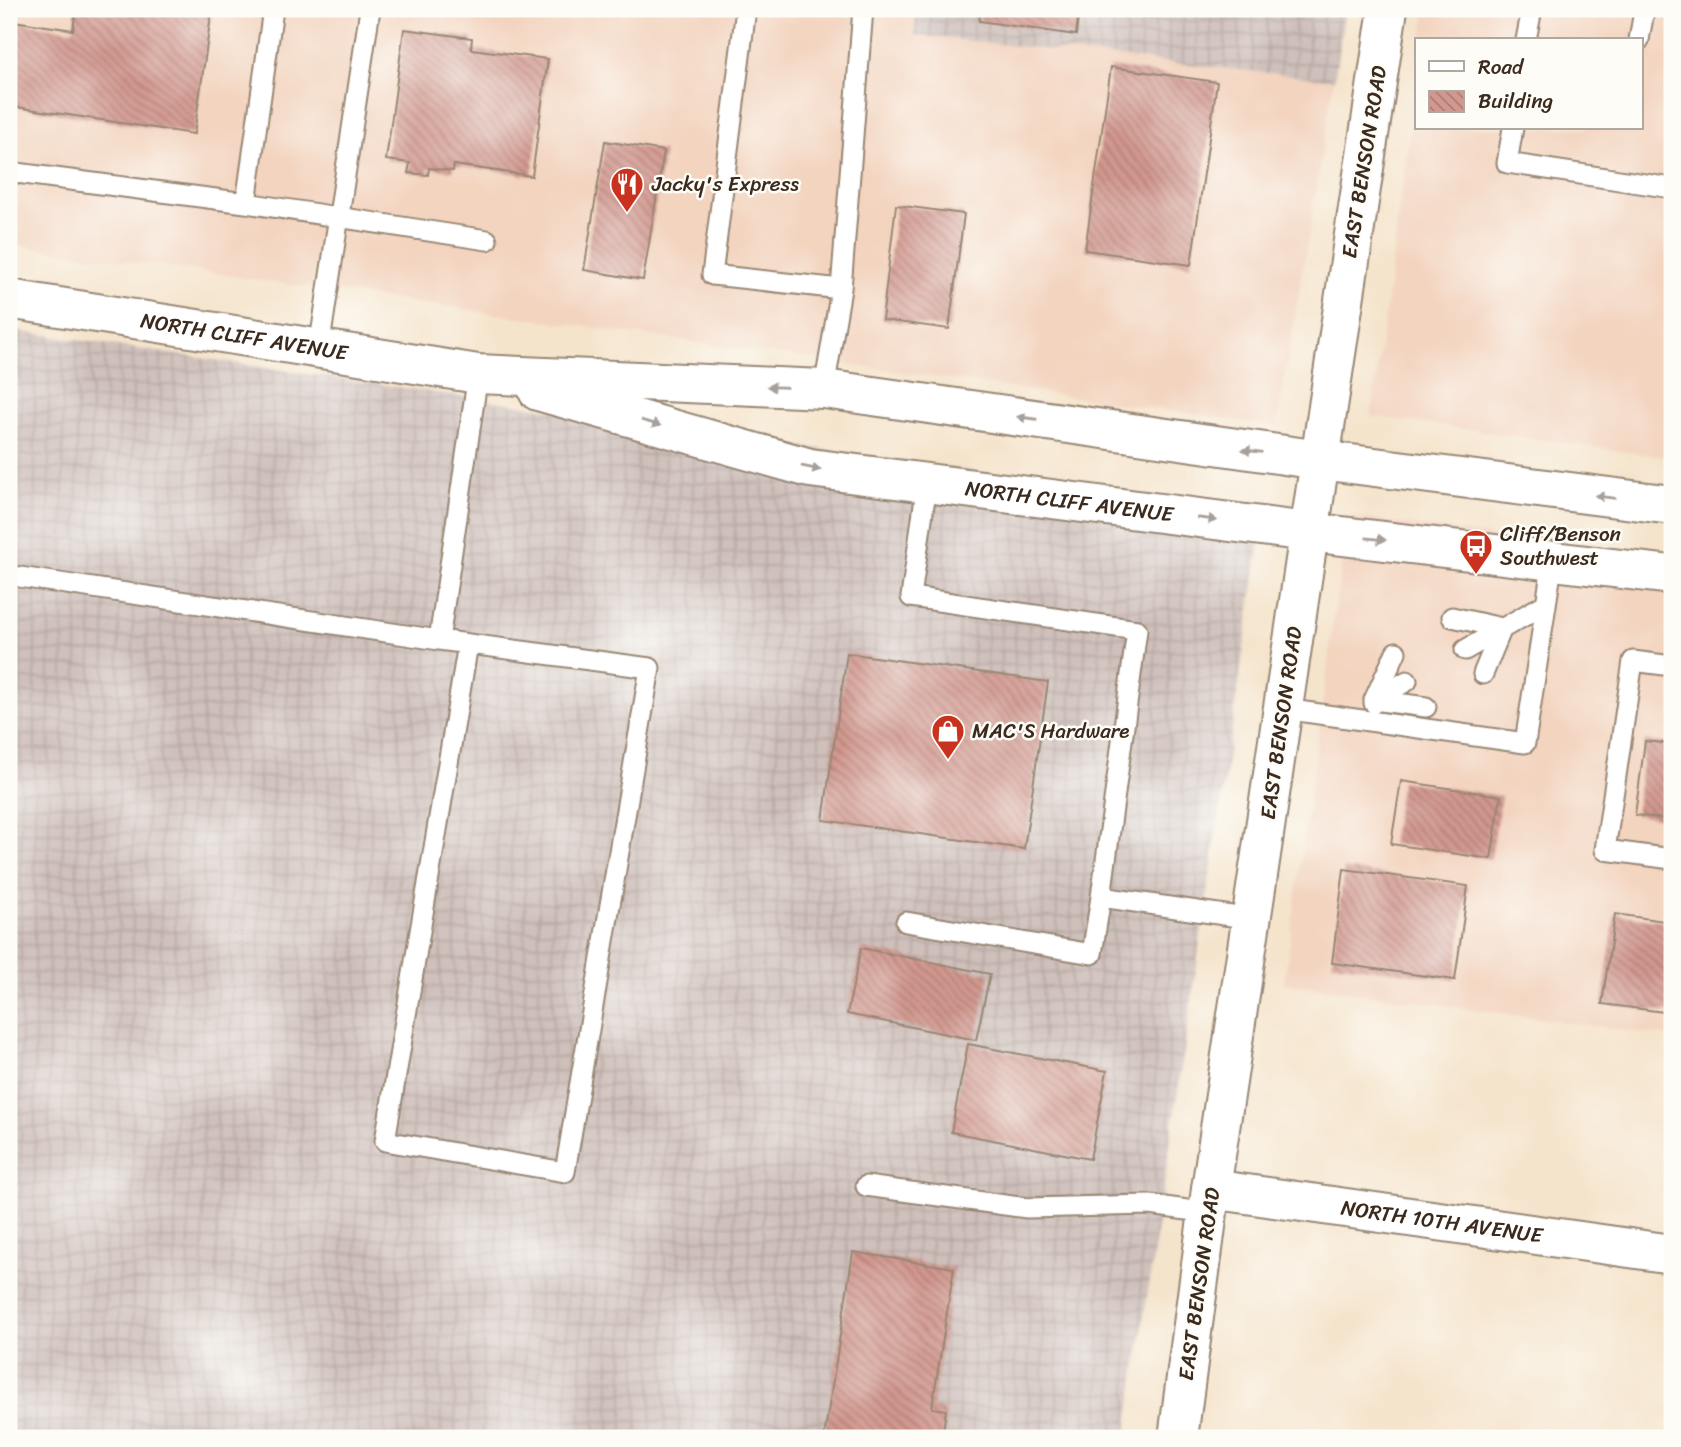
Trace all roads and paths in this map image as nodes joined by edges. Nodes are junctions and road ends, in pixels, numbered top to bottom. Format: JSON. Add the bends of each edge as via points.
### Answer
{"nodes":[{"id":1,"x":273,"y":9,"type":"edge"},
{"id":2,"x":370,"y":9,"type":"edge"},
{"id":3,"x":746,"y":9,"type":"edge"},
{"id":4,"x":863,"y":9,"type":"edge"},
{"id":5,"x":1388,"y":9,"type":"edge"},
{"id":6,"x":1532,"y":9,"type":"edge"},
{"id":7,"x":1643,"y":17,"type":"dead end"},
{"id":8,"x":1527,"y":38,"type":"edge"},
{"id":9,"x":1639,"y":38,"type":"edge"},
{"id":10,"x":1513,"y":130,"type":"edge"},
{"id":11,"x":9,"y":172,"type":"edge"},
{"id":12,"x":1672,"y":188,"type":"edge"},
{"id":13,"x":246,"y":203,"type":"junction"},
{"id":14,"x":339,"y":218,"type":"junction"},
{"id":15,"x":487,"y":240,"type":"dead end"},
{"id":16,"x":841,"y":289,"type":"junction"},
{"id":17,"x":9,"y":299,"type":"edge"},
{"id":18,"x":319,"y":349,"type":"junction"},
{"id":19,"x":478,"y":374,"type":"junction"},
{"id":20,"x":824,"y":389,"type":"junction"},
{"id":21,"x":1320,"y":460,"type":"junction"},
{"id":22,"x":927,"y":483,"type":"junction"},
{"id":23,"x":1672,"y":505,"type":"edge"},
{"id":24,"x":1308,"y":532,"type":"junction"},
{"id":25,"x":1553,"y":559,"type":"junction"},
{"id":26,"x":1672,"y":575,"type":"edge"},
{"id":27,"x":13,"y":576,"type":"dead end"},
{"id":28,"x":1545,"y":604,"type":"junction"},
{"id":29,"x":1451,"y":617,"type":"dead end"},
{"id":30,"x":1502,"y":628,"type":"junction"},
{"id":31,"x":439,"y":640,"type":"junction"},
{"id":32,"x":468,"y":644,"type":"junction"},
{"id":33,"x":1465,"y":650,"type":"dead end"},
{"id":34,"x":1396,"y":652,"type":"dead end"},
{"id":35,"x":1672,"y":666,"type":"edge"},
{"id":36,"x":1483,"y":674,"type":"dead end"},
{"id":37,"x":1407,"y":681,"type":"dead end"},
{"id":38,"x":1374,"y":700,"type":"junction"},
{"id":39,"x":1426,"y":707,"type":"dead end"},
{"id":40,"x":1284,"y":709,"type":"junction"},
{"id":41,"x":1371,"y":721,"type":"junction"},
{"id":42,"x":1672,"y":859,"type":"edge"},
{"id":43,"x":1101,"y":897,"type":"junction"},
{"id":44,"x":1252,"y":919,"type":"junction"},
{"id":45,"x":906,"y":922,"type":"dead end"},
{"id":46,"x":866,"y":1186,"type":"dead end"},
{"id":47,"x":1210,"y":1201,"type":"junction"},
{"id":48,"x":1672,"y":1254,"type":"edge"},
{"id":49,"x":1178,"y":1438,"type":"edge"}],
"edges":[{"from":1,"to":13,"type":"lane"},
{"from":2,"to":14,"type":"lane"},
{"from":3,"to":16,"type":"lane","via":[[712,275]]},
{"from":4,"to":16,"type":"lane"},
{"from":5,"to":21,"type":"main road","name":"EAST BENSON ROAD"},
{"from":6,"to":8,"type":"lane"},
{"from":7,"to":9,"type":"lane"},
{"from":10,"to":12,"type":"lane","via":[[1507,163]]},
{"from":11,"to":13,"type":"lane"},
{"from":13,"to":14,"type":"lane"},
{"from":14,"to":15,"type":"lane"},
{"from":14,"to":18,"type":"lane"},
{"from":16,"to":20,"type":"lane"},
{"from":17,"to":18,"type":"main road","name":"NORTH CLIFF AVENUE"},
{"from":18,"to":19,"type":"main road","name":"NORTH CLIFF AVENUE"},
{"from":20,"to":19,"type":"main road","name":"NORTH CLIFF AVENUE","one_way":true},
{"from":19,"to":22,"type":"main road","name":"NORTH CLIFF AVENUE","one_way":true,"via":[[810,468]]},
{"from":19,"to":31,"type":"lane"},
{"from":21,"to":20,"type":"main road","name":"NORTH CLIFF AVENUE","one_way":true},
{"from":23,"to":21,"type":"main road","name":"NORTH CLIFF AVENUE","one_way":true},
{"from":21,"to":24,"type":"main road","name":"EAST BENSON ROAD"},
{"from":22,"to":24,"type":"main road","name":"NORTH CLIFF AVENUE","one_way":true},
{"from":22,"to":43,"type":"lane","via":[[911,597],[1137,630]]},
{"from":24,"to":25,"type":"main road","name":"NORTH CLIFF AVENUE","one_way":true},
{"from":24,"to":40,"type":"main road","name":"EAST BENSON ROAD"},
{"from":25,"to":26,"type":"main road","name":"NORTH CLIFF AVENUE"},
{"from":25,"to":28,"type":"lane"},
{"from":27,"to":31,"type":"lane"},
{"from":28,"to":30,"type":"lane"},
{"from":28,"to":41,"type":"lane","via":[[1525,743]]},
{"from":29,"to":30,"type":"lane"},
{"from":30,"to":33,"type":"lane"},
{"from":30,"to":36,"type":"lane"},
{"from":31,"to":32,"type":"lane"},
{"from":32,"to":32,"type":"lane","via":[[650,668],[565,1172],[385,1141]]},
{"from":34,"to":38,"type":"lane"},
{"from":35,"to":42,"type":"lane","via":[[1633,661],[1605,850]]},
{"from":37,"to":38,"type":"lane"},
{"from":38,"to":39,"type":"lane"},
{"from":38,"to":41,"type":"lane"},
{"from":40,"to":41,"type":"lane"},
{"from":40,"to":44,"type":"main road","name":"EAST BENSON ROAD"},
{"from":43,"to":44,"type":"lane"},
{"from":43,"to":45,"type":"lane","via":[[1092,954]]},
{"from":44,"to":47,"type":"main road","name":"EAST BENSON ROAD"},
{"from":46,"to":47,"type":"lane","via":[[1027,1208]]},
{"from":47,"to":48,"type":"main road","name":"NORTH 10TH AVENUE"},
{"from":47,"to":49,"type":"main road","name":"EAST BENSON ROAD"}]}
